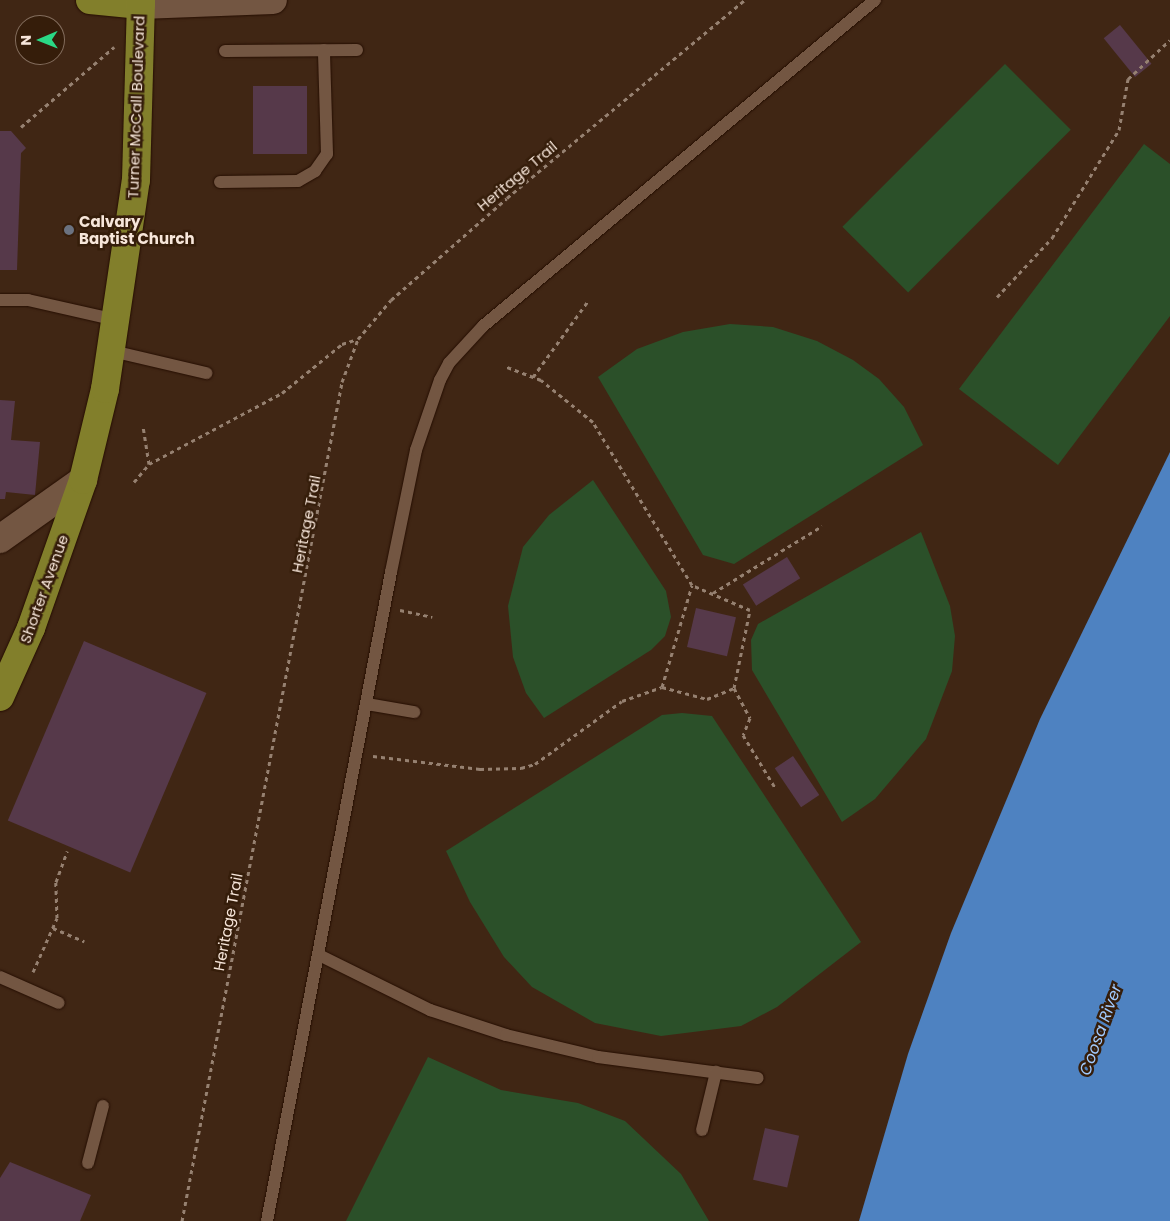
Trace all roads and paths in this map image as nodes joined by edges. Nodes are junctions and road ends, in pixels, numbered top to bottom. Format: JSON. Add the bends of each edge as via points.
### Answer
{"nodes":[{"id":1,"x":90,"y":0,"type":"edge"},
{"id":2,"x":272,"y":0,"type":"edge"},
{"id":3,"x":745,"y":0,"type":"edge"},
{"id":4,"x":875,"y":0,"type":"edge"},
{"id":5,"x":141,"y":10,"type":"edge"},
{"id":6,"x":1170,"y":40,"type":"edge"},
{"id":7,"x":324,"y":50,"type":"junction"},
{"id":8,"x":357,"y":50,"type":"dead end"},
{"id":9,"x":225,"y":51,"type":"dead end"},
{"id":10,"x":21,"y":126,"type":"dead end"},
{"id":11,"x":220,"y":182,"type":"dead end"},
{"id":12,"x":997,"y":296,"type":"dead end"},
{"id":13,"x":0,"y":300,"type":"edge"},
{"id":14,"x":588,"y":301,"type":"dead end"},
{"id":15,"x":116,"y":320,"type":"junction"},
{"id":16,"x":358,"y":339,"type":"junction"},
{"id":17,"x":112,"y":351,"type":"junction"},
{"id":18,"x":505,"y":366,"type":"dead end"},
{"id":19,"x":206,"y":373,"type":"dead end"},
{"id":20,"x":533,"y":377,"type":"junction"},
{"id":21,"x":143,"y":425,"type":"dead end"},
{"id":22,"x":149,"y":464,"type":"junction"},
{"id":23,"x":83,"y":480,"type":"junction"},
{"id":24,"x":134,"y":482,"type":"dead end"},
{"id":25,"x":822,"y":526,"type":"dead end"},
{"id":26,"x":0,"y":539,"type":"edge"},
{"id":27,"x":692,"y":585,"type":"junction"},
{"id":28,"x":712,"y":594,"type":"junction"},
{"id":29,"x":384,"y":607,"type":"junction"},
{"id":30,"x":432,"y":617,"type":"dead end"},
{"id":31,"x":662,"y":687,"type":"junction"},
{"id":32,"x":734,"y":688,"type":"junction"},
{"id":33,"x":0,"y":697,"type":"edge"},
{"id":34,"x":367,"y":704,"type":"junction"},
{"id":35,"x":414,"y":712,"type":"dead end"},
{"id":36,"x":358,"y":754,"type":"junction"},
{"id":37,"x":776,"y":789,"type":"dead end"},
{"id":38,"x":67,"y":851,"type":"dead end"},
{"id":39,"x":53,"y":928,"type":"junction"},
{"id":40,"x":84,"y":941,"type":"dead end"},
{"id":41,"x":321,"y":956,"type":"junction"},
{"id":42,"x":0,"y":977,"type":"edge"},
{"id":43,"x":26,"y":988,"type":"junction"},
{"id":44,"x":59,"y":1003,"type":"dead end"},
{"id":45,"x":716,"y":1072,"type":"junction"},
{"id":46,"x":758,"y":1078,"type":"dead end"},
{"id":47,"x":103,"y":1106,"type":"dead end"},
{"id":48,"x":702,"y":1130,"type":"dead end"},
{"id":49,"x":88,"y":1163,"type":"dead end"},
{"id":50,"x":182,"y":1221,"type":"edge"},
{"id":51,"x":267,"y":1221,"type":"edge"}],
"edges":[{"from":1,"to":5,"type":"main road"},
{"from":2,"to":5,"type":"main road"},
{"from":3,"to":16,"type":"path","name":"Heritage Trail","via":[[507,198],[391,300]]},
{"from":4,"to":29,"type":"lane","via":[[464,344],[433,395],[416,450]]},
{"from":5,"to":10,"type":"path"},
{"from":5,"to":15,"type":"main road","name":"Turner McCall Boulevard","via":[[136,180]]},
{"from":6,"to":12,"type":"path","via":[[1128,79],[1119,130],[1052,238]]},
{"from":7,"to":8,"type":"lane"},
{"from":7,"to":9,"type":"lane"},
{"from":7,"to":11,"type":"lane","via":[[326,154],[315,171],[298,181]]},
{"from":13,"to":15,"type":"lane","via":[[28,300]]},
{"from":14,"to":20,"type":"path"},
{"from":15,"to":17,"type":"main road","name":"Turner McCall Boulevard"},
{"from":16,"to":22,"type":"path","via":[[342,344],[282,393]]},
{"from":16,"to":50,"type":"path","name":"Heritage Trail","via":[[342,382]]},
{"from":17,"to":19,"type":"lane"},
{"from":17,"to":23,"type":"main road","name":"Turner McCall Boulevard"},
{"from":18,"to":20,"type":"path"},
{"from":20,"to":27,"type":"path","via":[[593,422]]},
{"from":21,"to":22,"type":"path"},
{"from":22,"to":24,"type":"path"},
{"from":23,"to":26,"type":"main road"},
{"from":23,"to":33,"type":"main road","name":"Shorter Avenue","via":[[31,628]]},
{"from":25,"to":28,"type":"path"},
{"from":27,"to":28,"type":"path"},
{"from":27,"to":31,"type":"path"},
{"from":28,"to":32,"type":"path","via":[[750,610]]},
{"from":29,"to":30,"type":"path"},
{"from":29,"to":34,"type":"lane"},
{"from":31,"to":32,"type":"path","via":[[707,699]]},
{"from":31,"to":36,"type":"path","via":[[622,701],[542,759],[521,768],[489,770]]},
{"from":32,"to":37,"type":"path","via":[[750,718],[743,735]]},
{"from":34,"to":35,"type":"lane"},
{"from":34,"to":36,"type":"lane"},
{"from":36,"to":41,"type":"lane"},
{"from":38,"to":39,"type":"path","via":[[56,882]]},
{"from":39,"to":40,"type":"path"},
{"from":39,"to":43,"type":"path"},
{"from":41,"to":45,"type":"lane","via":[[430,1010],[506,1035],[598,1057]]},
{"from":41,"to":51,"type":"lane"},
{"from":42,"to":43,"type":"lane"},
{"from":43,"to":44,"type":"lane"},
{"from":45,"to":46,"type":"lane"},
{"from":45,"to":48,"type":"lane"},
{"from":47,"to":49,"type":"lane"}]}
